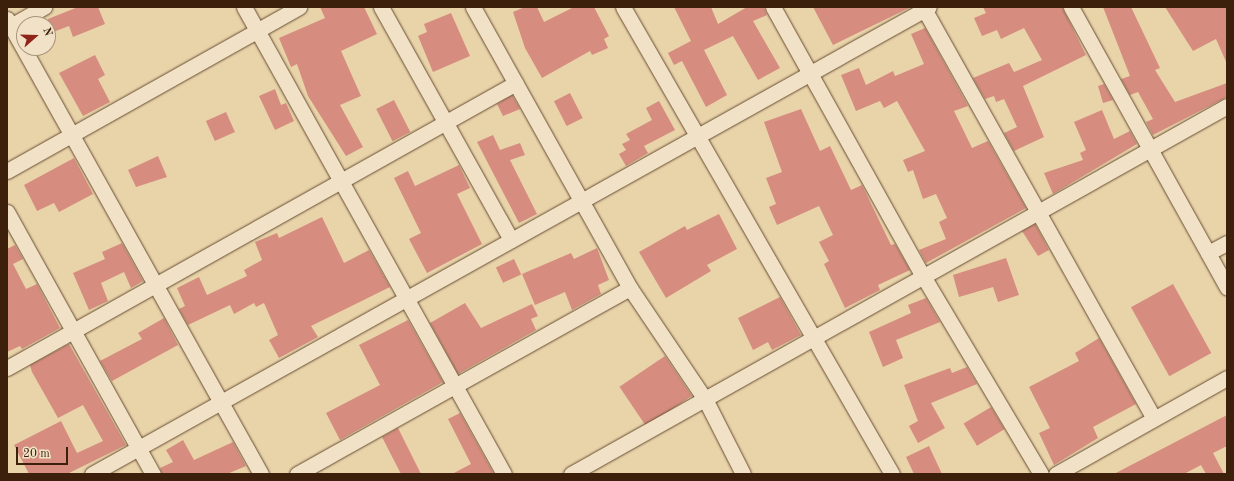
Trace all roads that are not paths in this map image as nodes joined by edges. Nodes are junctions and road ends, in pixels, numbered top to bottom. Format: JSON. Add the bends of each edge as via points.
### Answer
{"nodes":[{"id":1,"x":44,"y":7,"type":"edge"},
{"id":2,"x":244,"y":7,"type":"edge"},
{"id":3,"x":299,"y":7,"type":"edge"},
{"id":4,"x":381,"y":7,"type":"edge"},
{"id":5,"x":473,"y":7,"type":"edge"},
{"id":6,"x":623,"y":7,"type":"edge"},
{"id":7,"x":773,"y":7,"type":"edge"},
{"id":8,"x":1071,"y":7,"type":"edge"},
{"id":9,"x":926,"y":8,"type":"edge"},
{"id":10,"x":8,"y":24,"type":"edge"},
{"id":11,"x":257,"y":31,"type":"junction"},
{"id":12,"x":810,"y":74,"type":"junction"},
{"id":13,"x":516,"y":83,"type":"junction"},
{"id":14,"x":1227,"y":106,"type":"edge"},
{"id":15,"x":446,"y":122,"type":"junction"},
{"id":16,"x":71,"y":135,"type":"junction"},
{"id":17,"x":695,"y":137,"type":"junction"},
{"id":18,"x":1150,"y":149,"type":"junction"},
{"id":19,"x":7,"y":171,"type":"edge"},
{"id":20,"x":341,"y":181,"type":"junction"},
{"id":21,"x":581,"y":201,"type":"junction"},
{"id":22,"x":7,"y":212,"type":"edge"},
{"id":23,"x":1038,"y":212,"type":"junction"},
{"id":24,"x":511,"y":240,"type":"junction"},
{"id":25,"x":1227,"y":242,"type":"edge"},
{"id":26,"x":1208,"y":253,"type":"junction"},
{"id":27,"x":923,"y":276,"type":"junction"},
{"id":28,"x":156,"y":285,"type":"junction"},
{"id":29,"x":1227,"y":287,"type":"edge"},
{"id":30,"x":630,"y":288,"type":"junction"},
{"id":31,"x":406,"y":299,"type":"junction"},
{"id":32,"x":73,"y":331,"type":"junction"},
{"id":33,"x":815,"y":338,"type":"junction"},
{"id":34,"x":7,"y":368,"type":"edge"},
{"id":35,"x":1227,"y":378,"type":"edge"},
{"id":36,"x":455,"y":385,"type":"junction"},
{"id":37,"x":705,"y":400,"type":"junction"},
{"id":38,"x":221,"y":402,"type":"junction"},
{"id":39,"x":1154,"y":418,"type":"junction"},
{"id":40,"x":138,"y":448,"type":"junction"},
{"id":41,"x":92,"y":474,"type":"edge"},
{"id":42,"x":153,"y":474,"type":"edge"},
{"id":43,"x":261,"y":474,"type":"edge"},
{"id":44,"x":297,"y":474,"type":"edge"},
{"id":45,"x":504,"y":474,"type":"edge"},
{"id":46,"x":571,"y":474,"type":"edge"},
{"id":47,"x":743,"y":474,"type":"edge"},
{"id":48,"x":892,"y":474,"type":"edge"},
{"id":49,"x":1041,"y":474,"type":"edge"},
{"id":50,"x":1056,"y":474,"type":"edge"}],
"edges":[{"from":1,"to":10,"type":"street"},
{"from":2,"to":11,"type":"street"},
{"from":3,"to":11,"type":"street"},
{"from":4,"to":15,"type":"street"},
{"from":5,"to":13,"type":"street"},
{"from":6,"to":17,"type":"street"},
{"from":7,"to":12,"type":"street"},
{"from":8,"to":18,"type":"street"},
{"from":9,"to":12,"type":"street"},
{"from":9,"to":23,"type":"street"},
{"from":10,"to":16,"type":"street"},
{"from":11,"to":16,"type":"street"},
{"from":11,"to":20,"type":"street"},
{"from":12,"to":17,"type":"street"},
{"from":12,"to":27,"type":"street"},
{"from":13,"to":15,"type":"street"},
{"from":13,"to":21,"type":"street"},
{"from":14,"to":18,"type":"street"},
{"from":15,"to":20,"type":"street"},
{"from":15,"to":24,"type":"street"},
{"from":16,"to":19,"type":"street"},
{"from":16,"to":28,"type":"street"},
{"from":17,"to":21,"type":"street"},
{"from":17,"to":33,"type":"street"},
{"from":18,"to":23,"type":"street"},
{"from":18,"to":26,"type":"street"},
{"from":20,"to":28,"type":"street"},
{"from":20,"to":31,"type":"street"},
{"from":21,"to":24,"type":"street"},
{"from":21,"to":30,"type":"street"},
{"from":22,"to":32,"type":"street"},
{"from":23,"to":27,"type":"street"},
{"from":23,"to":39,"type":"street"},
{"from":24,"to":31,"type":"street"},
{"from":25,"to":26,"type":"street"},
{"from":26,"to":29,"type":"street"},
{"from":27,"to":33,"type":"street"},
{"from":27,"to":49,"type":"street"},
{"from":28,"to":32,"type":"street"},
{"from":28,"to":38,"type":"street"},
{"from":30,"to":36,"type":"street"},
{"from":30,"to":37,"type":"street"},
{"from":31,"to":36,"type":"street"},
{"from":31,"to":38,"type":"street"},
{"from":32,"to":34,"type":"street"},
{"from":32,"to":40,"type":"street"},
{"from":33,"to":37,"type":"street"},
{"from":33,"to":48,"type":"street"},
{"from":35,"to":39,"type":"street"},
{"from":36,"to":44,"type":"street"},
{"from":36,"to":45,"type":"street"},
{"from":37,"to":46,"type":"street"},
{"from":37,"to":47,"type":"street"},
{"from":38,"to":40,"type":"street"},
{"from":38,"to":43,"type":"street"},
{"from":39,"to":50,"type":"street"},
{"from":40,"to":41,"type":"street"},
{"from":40,"to":42,"type":"street"}]}
